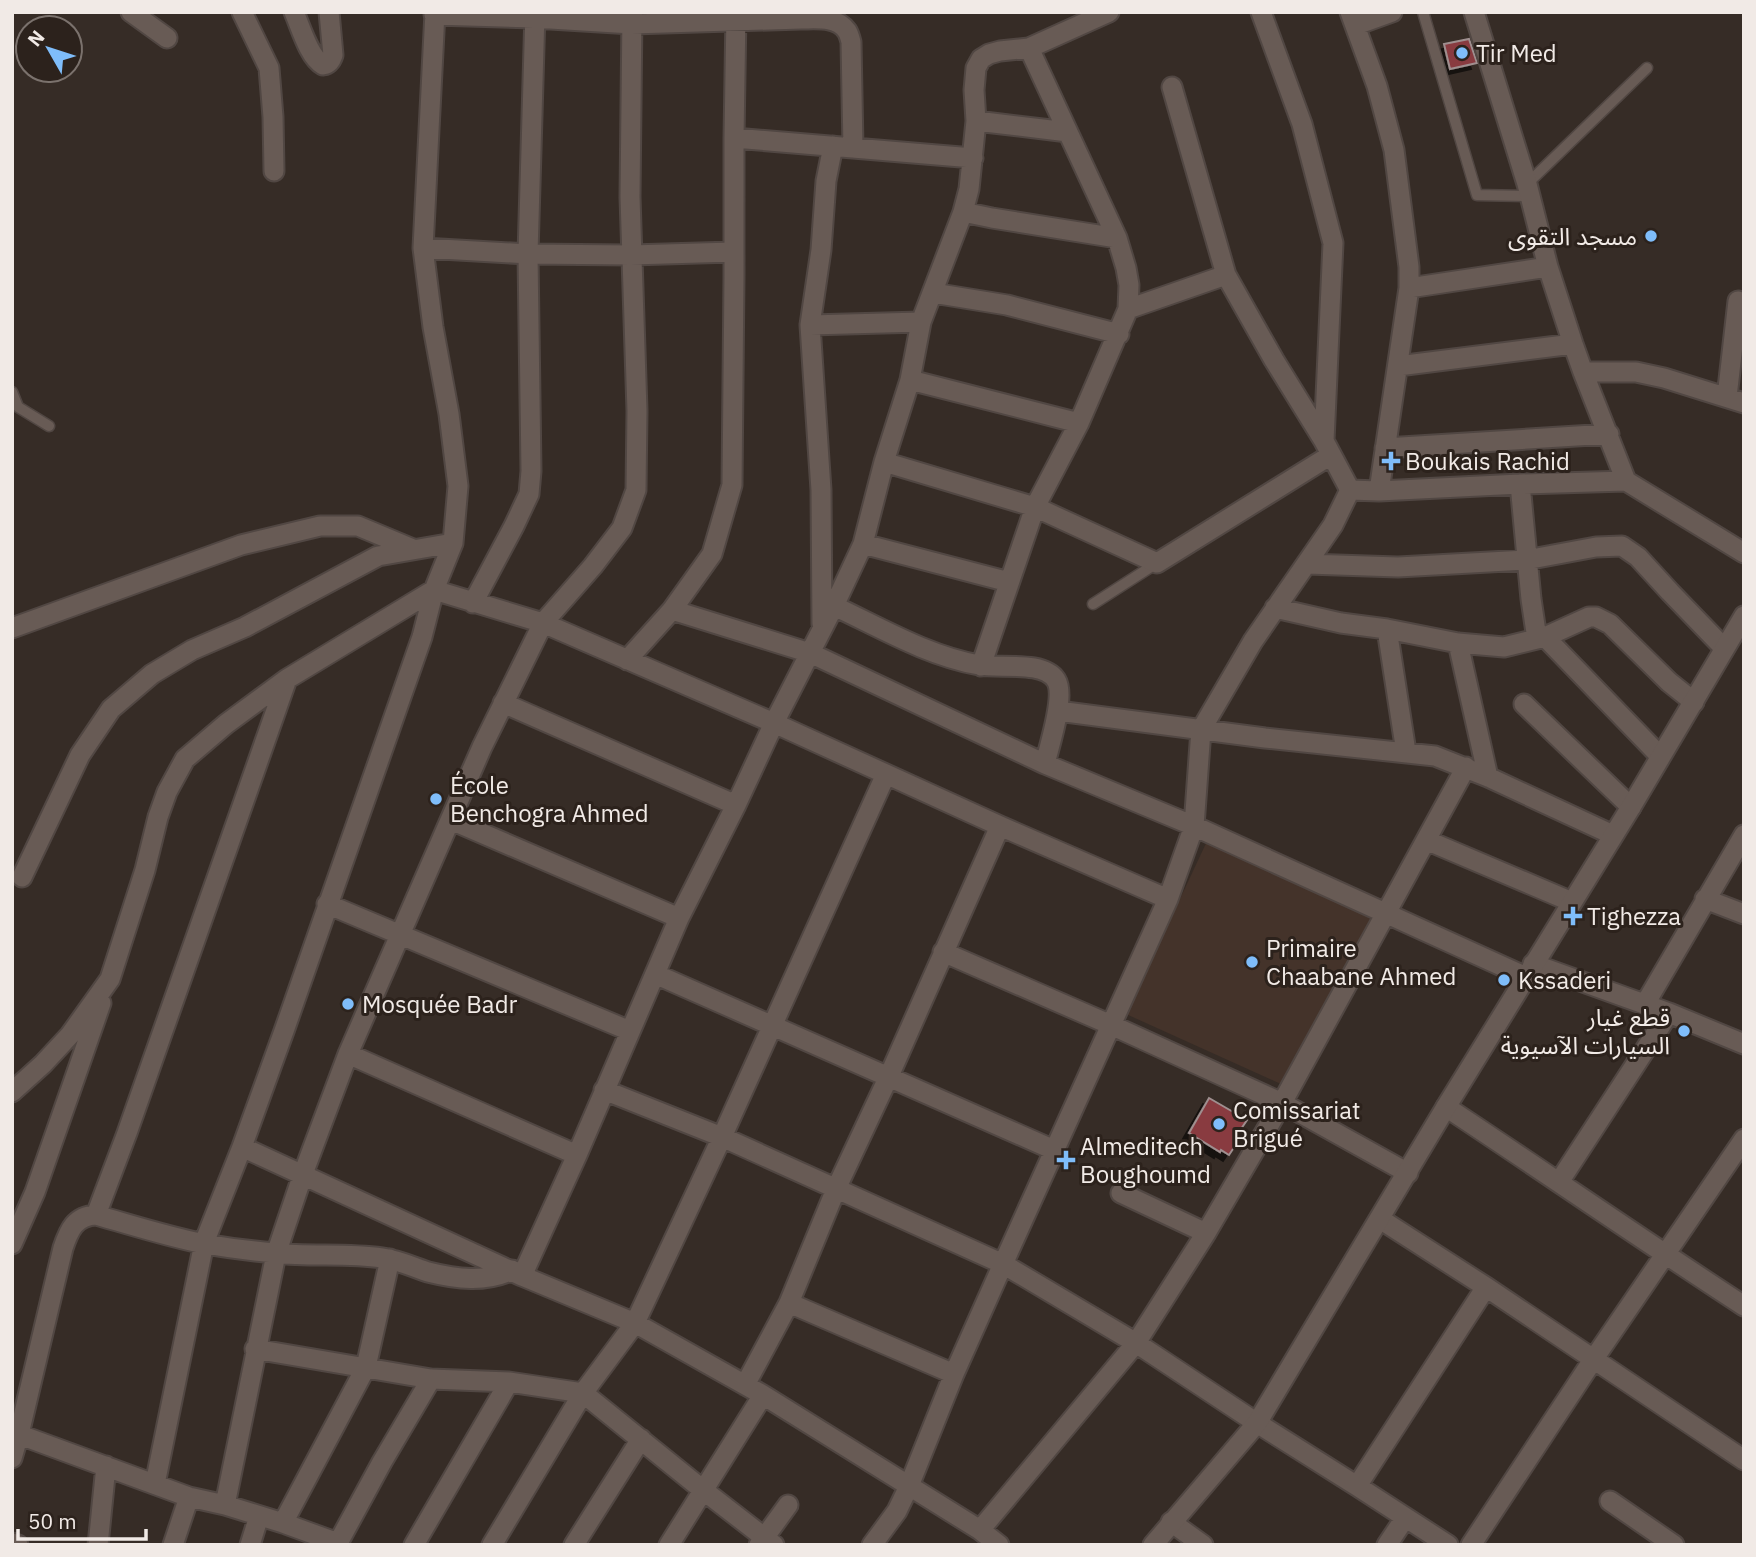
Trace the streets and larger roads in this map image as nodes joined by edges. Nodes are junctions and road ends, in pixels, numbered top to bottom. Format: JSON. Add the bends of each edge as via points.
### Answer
{"nodes":[{"id":1,"x":131,"y":12,"type":"edge"},
{"id":2,"x":242,"y":12,"type":"edge"},
{"id":3,"x":294,"y":12,"type":"edge"},
{"id":4,"x":329,"y":12,"type":"edge"},
{"id":5,"x":1261,"y":12,"type":"edge"},
{"id":6,"x":1392,"y":12,"type":"edge"},
{"id":7,"x":1474,"y":12,"type":"edge"},
{"id":8,"x":1107,"y":13,"type":"edge"},
{"id":9,"x":435,"y":14,"type":"edge"},
{"id":10,"x":535,"y":15,"type":"edge"},
{"id":11,"x":736,"y":16,"type":"edge"},
{"id":12,"x":632,"y":18,"type":"edge"},
{"id":13,"x":1353,"y":19,"type":"edge"},
{"id":14,"x":167,"y":38,"type":"dead end"},
{"id":15,"x":1029,"y":48,"type":"junction"},
{"id":16,"x":1172,"y":87,"type":"dead end"},
{"id":17,"x":976,"y":121,"type":"junction"},
{"id":18,"x":1068,"y":132,"type":"junction"},
{"id":19,"x":733,"y":138,"type":"junction"},
{"id":20,"x":833,"y":146,"type":"junction"},
{"id":21,"x":853,"y":148,"type":"junction"},
{"id":22,"x":973,"y":158,"type":"junction"},
{"id":23,"x":274,"y":171,"type":"dead end"},
{"id":24,"x":963,"y":212,"type":"junction"},
{"id":25,"x":1117,"y":238,"type":"junction"},
{"id":26,"x":423,"y":248,"type":"junction"},
{"id":27,"x":733,"y":252,"type":"junction"},
{"id":28,"x":527,"y":254,"type":"junction"},
{"id":29,"x":631,"y":255,"type":"junction"},
{"id":30,"x":1548,"y":267,"type":"junction"},
{"id":31,"x":1226,"y":275,"type":"junction"},
{"id":32,"x":1409,"y":288,"type":"junction"},
{"id":33,"x":933,"y":293,"type":"junction"},
{"id":34,"x":1738,"y":301,"type":"dead end"},
{"id":35,"x":1128,"y":309,"type":"junction"},
{"id":36,"x":921,"y":323,"type":"junction"},
{"id":37,"x":810,"y":325,"type":"junction"},
{"id":38,"x":1119,"y":334,"type":"junction"},
{"id":39,"x":1573,"y":344,"type":"junction"},
{"id":40,"x":1398,"y":366,"type":"junction"},
{"id":41,"x":1583,"y":372,"type":"junction"},
{"id":42,"x":910,"y":380,"type":"junction"},
{"id":43,"x":1735,"y":400,"type":"edge"},
{"id":44,"x":1079,"y":423,"type":"junction"},
{"id":45,"x":1609,"y":434,"type":"junction"},
{"id":46,"x":1327,"y":448,"type":"junction"},
{"id":47,"x":1385,"y":448,"type":"junction"},
{"id":48,"x":884,"y":463,"type":"junction"},
{"id":49,"x":1626,"y":481,"type":"junction"},
{"id":50,"x":1520,"y":484,"type":"junction"},
{"id":51,"x":1350,"y":490,"type":"junction"},
{"id":52,"x":1379,"y":491,"type":"junction"},
{"id":53,"x":1035,"y":507,"type":"junction"},
{"id":54,"x":453,"y":543,"type":"junction"},
{"id":55,"x":863,"y":544,"type":"junction"},
{"id":56,"x":413,"y":550,"type":"junction"},
{"id":57,"x":1744,"y":553,"type":"edge"},
{"id":58,"x":1526,"y":560,"type":"junction"},
{"id":59,"x":1307,"y":564,"type":"junction"},
{"id":60,"x":1010,"y":582,"type":"junction"},
{"id":61,"x":434,"y":590,"type":"junction"},
{"id":62,"x":473,"y":603,"type":"junction"},
{"id":63,"x":834,"y":606,"type":"junction"},
{"id":64,"x":1275,"y":608,"type":"junction"},
{"id":65,"x":672,"y":610,"type":"junction"},
{"id":66,"x":1744,"y":615,"type":"edge"},
{"id":67,"x":543,"y":623,"type":"junction"},
{"id":68,"x":12,"y":628,"type":"edge"},
{"id":69,"x":822,"y":629,"type":"junction"},
{"id":70,"x":1387,"y":629,"type":"junction"},
{"id":71,"x":1541,"y":638,"type":"junction"},
{"id":72,"x":1458,"y":643,"type":"junction"},
{"id":73,"x":1724,"y":648,"type":"junction"},
{"id":74,"x":810,"y":653,"type":"junction"},
{"id":75,"x":627,"y":660,"type":"junction"},
{"id":76,"x":981,"y":666,"type":"junction"},
{"id":77,"x":287,"y":680,"type":"junction"},
{"id":78,"x":1693,"y":702,"type":"junction"},
{"id":79,"x":503,"y":703,"type":"junction"},
{"id":80,"x":1524,"y":704,"type":"dead end"},
{"id":81,"x":1058,"y":711,"type":"junction"},
{"id":82,"x":774,"y":723,"type":"junction"},
{"id":83,"x":1201,"y":730,"type":"junction"},
{"id":84,"x":1406,"y":752,"type":"junction"},
{"id":85,"x":1661,"y":757,"type":"junction"},
{"id":86,"x":1045,"y":764,"type":"junction"},
{"id":87,"x":1466,"y":767,"type":"junction"},
{"id":88,"x":886,"y":774,"type":"junction"},
{"id":89,"x":1488,"y":777,"type":"junction"},
{"id":90,"x":736,"y":805,"type":"junction"},
{"id":91,"x":1631,"y":807,"type":"junction"},
{"id":92,"x":451,"y":820,"type":"junction"},
{"id":93,"x":1000,"y":826,"type":"junction"},
{"id":94,"x":1194,"y":826,"type":"junction"},
{"id":95,"x":1613,"y":835,"type":"junction"},
{"id":96,"x":1744,"y":835,"type":"edge"},
{"id":97,"x":1426,"y":840,"type":"junction"},
{"id":98,"x":22,"y":877,"type":"dead end"},
{"id":99,"x":1168,"y":899,"type":"junction"},
{"id":100,"x":1705,"y":899,"type":"junction"},
{"id":101,"x":1572,"y":902,"type":"junction"},
{"id":102,"x":327,"y":904,"type":"junction"},
{"id":103,"x":1387,"y":913,"type":"junction"},
{"id":104,"x":1744,"y":914,"type":"edge"},
{"id":105,"x":680,"y":918,"type":"junction"},
{"id":106,"x":400,"y":936,"type":"junction"},
{"id":107,"x":943,"y":952,"type":"junction"},
{"id":108,"x":1530,"y":970,"type":"junction"},
{"id":109,"x":655,"y":974,"type":"junction"},
{"id":110,"x":110,"y":979,"type":"junction"},
{"id":111,"x":1645,"y":1004,"type":"junction"},
{"id":112,"x":1669,"y":1013,"type":"junction"},
{"id":113,"x":772,"y":1025,"type":"junction"},
{"id":114,"x":1111,"y":1025,"type":"junction"},
{"id":115,"x":630,"y":1031,"type":"junction"},
{"id":116,"x":1744,"y":1044,"type":"edge"},
{"id":117,"x":348,"y":1054,"type":"junction"},
{"id":118,"x":889,"y":1076,"type":"junction"},
{"id":119,"x":604,"y":1090,"type":"junction"},
{"id":120,"x":12,"y":1092,"type":"edge"},
{"id":121,"x":1282,"y":1103,"type":"junction"},
{"id":122,"x":1446,"y":1107,"type":"junction"},
{"id":123,"x":722,"y":1138,"type":"junction"},
{"id":124,"x":1744,"y":1139,"type":"edge"},
{"id":125,"x":242,"y":1147,"type":"junction"},
{"id":126,"x":1054,"y":1150,"type":"junction"},
{"id":127,"x":577,"y":1155,"type":"junction"},
{"id":128,"x":1408,"y":1173,"type":"junction"},
{"id":129,"x":303,"y":1174,"type":"junction"},
{"id":130,"x":1559,"y":1182,"type":"junction"},
{"id":131,"x":836,"y":1189,"type":"junction"},
{"id":132,"x":1121,"y":1193,"type":"dead end"},
{"id":133,"x":96,"y":1215,"type":"junction"},
{"id":134,"x":1380,"y":1219,"type":"junction"},
{"id":135,"x":1206,"y":1233,"type":"junction"},
{"id":136,"x":12,"y":1244,"type":"edge"},
{"id":137,"x":204,"y":1244,"type":"junction"},
{"id":138,"x":276,"y":1254,"type":"junction"},
{"id":139,"x":1664,"y":1255,"type":"junction"},
{"id":140,"x":390,"y":1259,"type":"junction"},
{"id":141,"x":1003,"y":1264,"type":"junction"},
{"id":142,"x":517,"y":1273,"type":"junction"},
{"id":143,"x":1486,"y":1287,"type":"junction"},
{"id":144,"x":789,"y":1303,"type":"junction"},
{"id":145,"x":1744,"y":1306,"type":"edge"},
{"id":146,"x":635,"y":1323,"type":"junction"},
{"id":147,"x":1136,"y":1343,"type":"junction"},
{"id":148,"x":256,"y":1349,"type":"junction"},
{"id":149,"x":1593,"y":1360,"type":"junction"},
{"id":150,"x":366,"y":1367,"type":"junction"},
{"id":151,"x":954,"y":1374,"type":"junction"},
{"id":152,"x":431,"y":1379,"type":"junction"},
{"id":153,"x":509,"y":1382,"type":"junction"},
{"id":154,"x":746,"y":1385,"type":"junction"},
{"id":155,"x":583,"y":1393,"type":"junction"},
{"id":156,"x":763,"y":1395,"type":"junction"},
{"id":157,"x":1257,"y":1423,"type":"junction"},
{"id":158,"x":16,"y":1433,"type":"edge"},
{"id":159,"x":641,"y":1439,"type":"junction"},
{"id":160,"x":12,"y":1458,"type":"edge"},
{"id":161,"x":1744,"y":1461,"type":"edge"},
{"id":162,"x":106,"y":1466,"type":"junction"},
{"id":163,"x":155,"y":1484,"type":"junction"},
{"id":164,"x":909,"y":1486,"type":"junction"},
{"id":165,"x":1357,"y":1486,"type":"junction"},
{"id":166,"x":703,"y":1490,"type":"junction"},
{"id":167,"x":189,"y":1497,"type":"junction"},
{"id":168,"x":1610,"y":1501,"type":"dead end"},
{"id":169,"x":788,"y":1505,"type":"dead end"},
{"id":170,"x":225,"y":1506,"type":"junction"},
{"id":171,"x":259,"y":1516,"type":"junction"},
{"id":172,"x":1405,"y":1518,"type":"junction"},
{"id":173,"x":1171,"y":1522,"type":"junction"},
{"id":174,"x":283,"y":1523,"type":"junction"},
{"id":175,"x":980,"y":1530,"type":"junction"},
{"id":176,"x":766,"y":1542,"type":"edge"},
{"id":177,"x":12,"y":1543,"type":"edge"},
{"id":178,"x":338,"y":1544,"type":"edge"},
{"id":179,"x":18,"y":1545,"type":"edge"},
{"id":180,"x":98,"y":1545,"type":"edge"},
{"id":181,"x":173,"y":1545,"type":"edge"},
{"id":182,"x":250,"y":1545,"type":"edge"},
{"id":183,"x":414,"y":1545,"type":"edge"},
{"id":184,"x":492,"y":1545,"type":"edge"},
{"id":185,"x":574,"y":1545,"type":"edge"},
{"id":186,"x":669,"y":1545,"type":"edge"},
{"id":187,"x":872,"y":1545,"type":"edge"},
{"id":188,"x":999,"y":1545,"type":"edge"},
{"id":189,"x":1153,"y":1545,"type":"edge"},
{"id":190,"x":1203,"y":1545,"type":"edge"},
{"id":191,"x":1387,"y":1545,"type":"edge"},
{"id":192,"x":1448,"y":1545,"type":"edge"},
{"id":193,"x":1471,"y":1545,"type":"edge"},
{"id":194,"x":1674,"y":1545,"type":"edge"}],
"edges":[{"from":1,"to":14,"type":"street"},
{"from":2,"to":23,"type":"street","via":[[269,68]]},
{"from":3,"to":4,"type":"street","via":[[311,51],[323,65],[332,61],[333,55]]},
{"from":5,"to":46,"type":"street","via":[[1302,124],[1333,243]]},
{"from":6,"to":13,"type":"street"},
{"from":7,"to":30,"type":"street"},
{"from":8,"to":15,"type":"street"},
{"from":9,"to":10,"type":"street"},
{"from":9,"to":26,"type":"street"},
{"from":10,"to":12,"type":"street"},
{"from":10,"to":28,"type":"street"},
{"from":11,"to":12,"type":"street"},
{"from":11,"to":19,"type":"street"},
{"from":11,"to":21,"type":"street","via":[[823,19],[847,30]]},
{"from":12,"to":29,"type":"street"},
{"from":13,"to":32,"type":"street","via":[[1394,150]]},
{"from":15,"to":17,"type":"street","via":[[1000,51],[981,59],[974,90]]},
{"from":15,"to":18,"type":"street"},
{"from":16,"to":31,"type":"street"},
{"from":17,"to":18,"type":"street"},
{"from":17,"to":22,"type":"street"},
{"from":18,"to":25,"type":"street"},
{"from":19,"to":20,"type":"street"},
{"from":19,"to":27,"type":"street"},
{"from":20,"to":21,"type":"street"},
{"from":20,"to":37,"type":"street"},
{"from":21,"to":22,"type":"street"},
{"from":22,"to":24,"type":"street"},
{"from":24,"to":25,"type":"street"},
{"from":24,"to":33,"type":"street"},
{"from":25,"to":35,"type":"street","via":[[1129,285]]},
{"from":26,"to":28,"type":"street"},
{"from":26,"to":54,"type":"street","via":[[458,486]]},
{"from":27,"to":29,"type":"street"},
{"from":27,"to":65,"type":"street","via":[[732,485],[712,555]]},
{"from":28,"to":29,"type":"street"},
{"from":28,"to":62,"type":"street","via":[[529,494]]},
{"from":29,"to":67,"type":"street","via":[[638,411],[636,490],[622,528]]},
{"from":30,"to":32,"type":"street"},
{"from":30,"to":39,"type":"street"},
{"from":31,"to":35,"type":"street"},
{"from":31,"to":46,"type":"street"},
{"from":32,"to":40,"type":"street"},
{"from":33,"to":36,"type":"street"},
{"from":33,"to":38,"type":"street","via":[[1007,305]]},
{"from":34,"to":43,"type":"street"},
{"from":35,"to":38,"type":"street"},
{"from":36,"to":37,"type":"street"},
{"from":36,"to":42,"type":"street"},
{"from":37,"to":69,"type":"street","via":[[821,490]]},
{"from":38,"to":44,"type":"street"},
{"from":39,"to":40,"type":"street"},
{"from":39,"to":41,"type":"street"},
{"from":40,"to":47,"type":"street"},
{"from":41,"to":43,"type":"street","via":[[1636,372]]},
{"from":41,"to":45,"type":"street"},
{"from":42,"to":44,"type":"street"},
{"from":42,"to":48,"type":"street"},
{"from":44,"to":53,"type":"street"},
{"from":45,"to":47,"type":"street"},
{"from":45,"to":49,"type":"street"},
{"from":46,"to":51,"type":"street"},
{"from":46,"to":53,"type":"street","via":[[1157,563]]},
{"from":47,"to":52,"type":"street"},
{"from":48,"to":53,"type":"street"},
{"from":48,"to":55,"type":"street"},
{"from":49,"to":50,"type":"street"},
{"from":49,"to":57,"type":"street"},
{"from":50,"to":52,"type":"street"},
{"from":50,"to":58,"type":"street"},
{"from":51,"to":52,"type":"street"},
{"from":51,"to":59,"type":"street"},
{"from":53,"to":60,"type":"street"},
{"from":54,"to":56,"type":"street"},
{"from":54,"to":61,"type":"street"},
{"from":55,"to":60,"type":"street"},
{"from":55,"to":63,"type":"street"},
{"from":56,"to":68,"type":"street","via":[[358,526],[320,526],[241,545]]},
{"from":56,"to":98,"type":"street","via":[[378,556],[152,674],[111,709],[80,755]]},
{"from":58,"to":59,"type":"street","via":[[1398,567]]},
{"from":58,"to":71,"type":"street"},
{"from":58,"to":73,"type":"street","via":[[1622,546],[1638,556]]},
{"from":59,"to":64,"type":"street"},
{"from":60,"to":76,"type":"street"},
{"from":61,"to":62,"type":"street"},
{"from":61,"to":77,"type":"street"},
{"from":61,"to":102,"type":"street","via":[[422,637]]},
{"from":62,"to":67,"type":"street"},
{"from":63,"to":69,"type":"street"},
{"from":63,"to":76,"type":"street","via":[[938,655]]},
{"from":64,"to":70,"type":"street"},
{"from":64,"to":83,"type":"street"},
{"from":65,"to":74,"type":"street"},
{"from":65,"to":75,"type":"street"},
{"from":66,"to":73,"type":"street"},
{"from":67,"to":75,"type":"street"},
{"from":67,"to":79,"type":"street"},
{"from":69,"to":74,"type":"street"},
{"from":70,"to":72,"type":"street"},
{"from":70,"to":84,"type":"street"},
{"from":71,"to":72,"type":"street","via":[[1504,648]]},
{"from":71,"to":78,"type":"street","via":[[1589,617],[1602,620]]},
{"from":71,"to":85,"type":"street"},
{"from":72,"to":89,"type":"street"},
{"from":73,"to":78,"type":"street"},
{"from":74,"to":82,"type":"street"},
{"from":74,"to":86,"type":"street"},
{"from":75,"to":82,"type":"street"},
{"from":76,"to":81,"type":"street","via":[[1034,668],[1051,675],[1058,685]]},
{"from":77,"to":110,"type":"street","via":[[185,759],[162,804]]},
{"from":77,"to":133,"type":"street"},
{"from":78,"to":85,"type":"street"},
{"from":79,"to":90,"type":"street"},
{"from":79,"to":92,"type":"street"},
{"from":80,"to":91,"type":"street"},
{"from":81,"to":83,"type":"street"},
{"from":81,"to":86,"type":"street"},
{"from":82,"to":88,"type":"street"},
{"from":82,"to":90,"type":"street"},
{"from":83,"to":84,"type":"street"},
{"from":83,"to":94,"type":"street"},
{"from":84,"to":87,"type":"street"},
{"from":85,"to":91,"type":"street"},
{"from":86,"to":94,"type":"street"},
{"from":87,"to":89,"type":"street"},
{"from":87,"to":97,"type":"street"},
{"from":88,"to":93,"type":"street"},
{"from":88,"to":113,"type":"street"},
{"from":89,"to":95,"type":"street"},
{"from":90,"to":105,"type":"street"},
{"from":91,"to":95,"type":"street"},
{"from":92,"to":105,"type":"street"},
{"from":92,"to":106,"type":"street"},
{"from":93,"to":99,"type":"street"},
{"from":93,"to":107,"type":"street"},
{"from":94,"to":99,"type":"street"},
{"from":94,"to":103,"type":"street"},
{"from":95,"to":101,"type":"street"},
{"from":96,"to":100,"type":"street"},
{"from":97,"to":101,"type":"street"},
{"from":97,"to":103,"type":"street"},
{"from":99,"to":114,"type":"street"},
{"from":100,"to":104,"type":"street"},
{"from":100,"to":111,"type":"street"},
{"from":101,"to":108,"type":"street"},
{"from":102,"to":106,"type":"street"},
{"from":102,"to":125,"type":"street"},
{"from":103,"to":108,"type":"street"},
{"from":103,"to":121,"type":"street"},
{"from":105,"to":109,"type":"street"},
{"from":106,"to":115,"type":"street"},
{"from":106,"to":117,"type":"street"},
{"from":107,"to":114,"type":"street"},
{"from":107,"to":118,"type":"street"},
{"from":108,"to":111,"type":"street"},
{"from":108,"to":122,"type":"street"},
{"from":109,"to":113,"type":"street"},
{"from":109,"to":115,"type":"street"},
{"from":110,"to":120,"type":"street","via":[[71,1035]]},
{"from":110,"to":136,"type":"street","via":[[35,1192]]},
{"from":111,"to":112,"type":"street"},
{"from":112,"to":116,"type":"street"},
{"from":112,"to":130,"type":"street"},
{"from":113,"to":118,"type":"street"},
{"from":113,"to":123,"type":"street"},
{"from":114,"to":121,"type":"street"},
{"from":114,"to":126,"type":"street"},
{"from":115,"to":119,"type":"street"},
{"from":117,"to":127,"type":"street"},
{"from":117,"to":129,"type":"street"},
{"from":118,"to":126,"type":"street"},
{"from":118,"to":131,"type":"street"},
{"from":119,"to":123,"type":"street"},
{"from":119,"to":127,"type":"street"},
{"from":121,"to":128,"type":"street"},
{"from":121,"to":135,"type":"street"},
{"from":122,"to":128,"type":"street"},
{"from":122,"to":130,"type":"street"},
{"from":123,"to":131,"type":"street"},
{"from":123,"to":146,"type":"street"},
{"from":124,"to":139,"type":"street"},
{"from":125,"to":129,"type":"street"},
{"from":125,"to":137,"type":"street"},
{"from":126,"to":141,"type":"street"},
{"from":127,"to":142,"type":"street"},
{"from":128,"to":134,"type":"street"},
{"from":129,"to":138,"type":"street"},
{"from":129,"to":142,"type":"street"},
{"from":130,"to":139,"type":"street"},
{"from":131,"to":141,"type":"street"},
{"from":131,"to":144,"type":"street"},
{"from":132,"to":135,"type":"street"},
{"from":133,"to":137,"type":"street"},
{"from":133,"to":158,"type":"street","via":[[73,1224],[63,1248]]},
{"from":134,"to":143,"type":"street"},
{"from":134,"to":157,"type":"street"},
{"from":135,"to":147,"type":"street"},
{"from":137,"to":138,"type":"street"},
{"from":137,"to":163,"type":"street"},
{"from":138,"to":140,"type":"street"},
{"from":138,"to":148,"type":"street"},
{"from":139,"to":145,"type":"street"},
{"from":139,"to":149,"type":"street"},
{"from":140,"to":142,"type":"street","via":[[430,1272],[481,1279]]},
{"from":140,"to":150,"type":"street"},
{"from":141,"to":147,"type":"street"},
{"from":141,"to":151,"type":"street"},
{"from":142,"to":146,"type":"street"},
{"from":143,"to":149,"type":"street"},
{"from":143,"to":165,"type":"street"},
{"from":144,"to":151,"type":"street"},
{"from":144,"to":154,"type":"street"},
{"from":146,"to":154,"type":"street"},
{"from":146,"to":155,"type":"street"},
{"from":147,"to":157,"type":"street"},
{"from":147,"to":175,"type":"street"},
{"from":148,"to":150,"type":"street"},
{"from":148,"to":170,"type":"street"},
{"from":149,"to":161,"type":"street"},
{"from":149,"to":193,"type":"street"},
{"from":150,"to":152,"type":"street"},
{"from":150,"to":174,"type":"street"},
{"from":151,"to":164,"type":"street"},
{"from":152,"to":153,"type":"street"},
{"from":152,"to":178,"type":"street"},
{"from":153,"to":155,"type":"street"},
{"from":153,"to":183,"type":"street"},
{"from":154,"to":156,"type":"street"},
{"from":155,"to":159,"type":"street"},
{"from":155,"to":184,"type":"street"},
{"from":156,"to":164,"type":"street"},
{"from":156,"to":166,"type":"street"},
{"from":157,"to":165,"type":"street"},
{"from":157,"to":173,"type":"street"},
{"from":158,"to":160,"type":"street"},
{"from":158,"to":162,"type":"street"},
{"from":159,"to":166,"type":"street"},
{"from":159,"to":185,"type":"street"},
{"from":162,"to":163,"type":"street"},
{"from":162,"to":180,"type":"street"},
{"from":163,"to":167,"type":"street"},
{"from":164,"to":175,"type":"street"},
{"from":164,"to":187,"type":"street"},
{"from":165,"to":172,"type":"street"},
{"from":166,"to":176,"type":"street"},
{"from":166,"to":186,"type":"street"},
{"from":167,"to":170,"type":"street"},
{"from":167,"to":181,"type":"street"},
{"from":168,"to":194,"type":"street"},
{"from":169,"to":176,"type":"street"},
{"from":170,"to":171,"type":"street"},
{"from":171,"to":174,"type":"street"},
{"from":171,"to":182,"type":"street"},
{"from":172,"to":191,"type":"street"},
{"from":172,"to":192,"type":"street"},
{"from":173,"to":189,"type":"street"},
{"from":173,"to":190,"type":"street"},
{"from":174,"to":178,"type":"street"},
{"from":175,"to":188,"type":"street"},
{"from":177,"to":179,"type":"street"}]}
